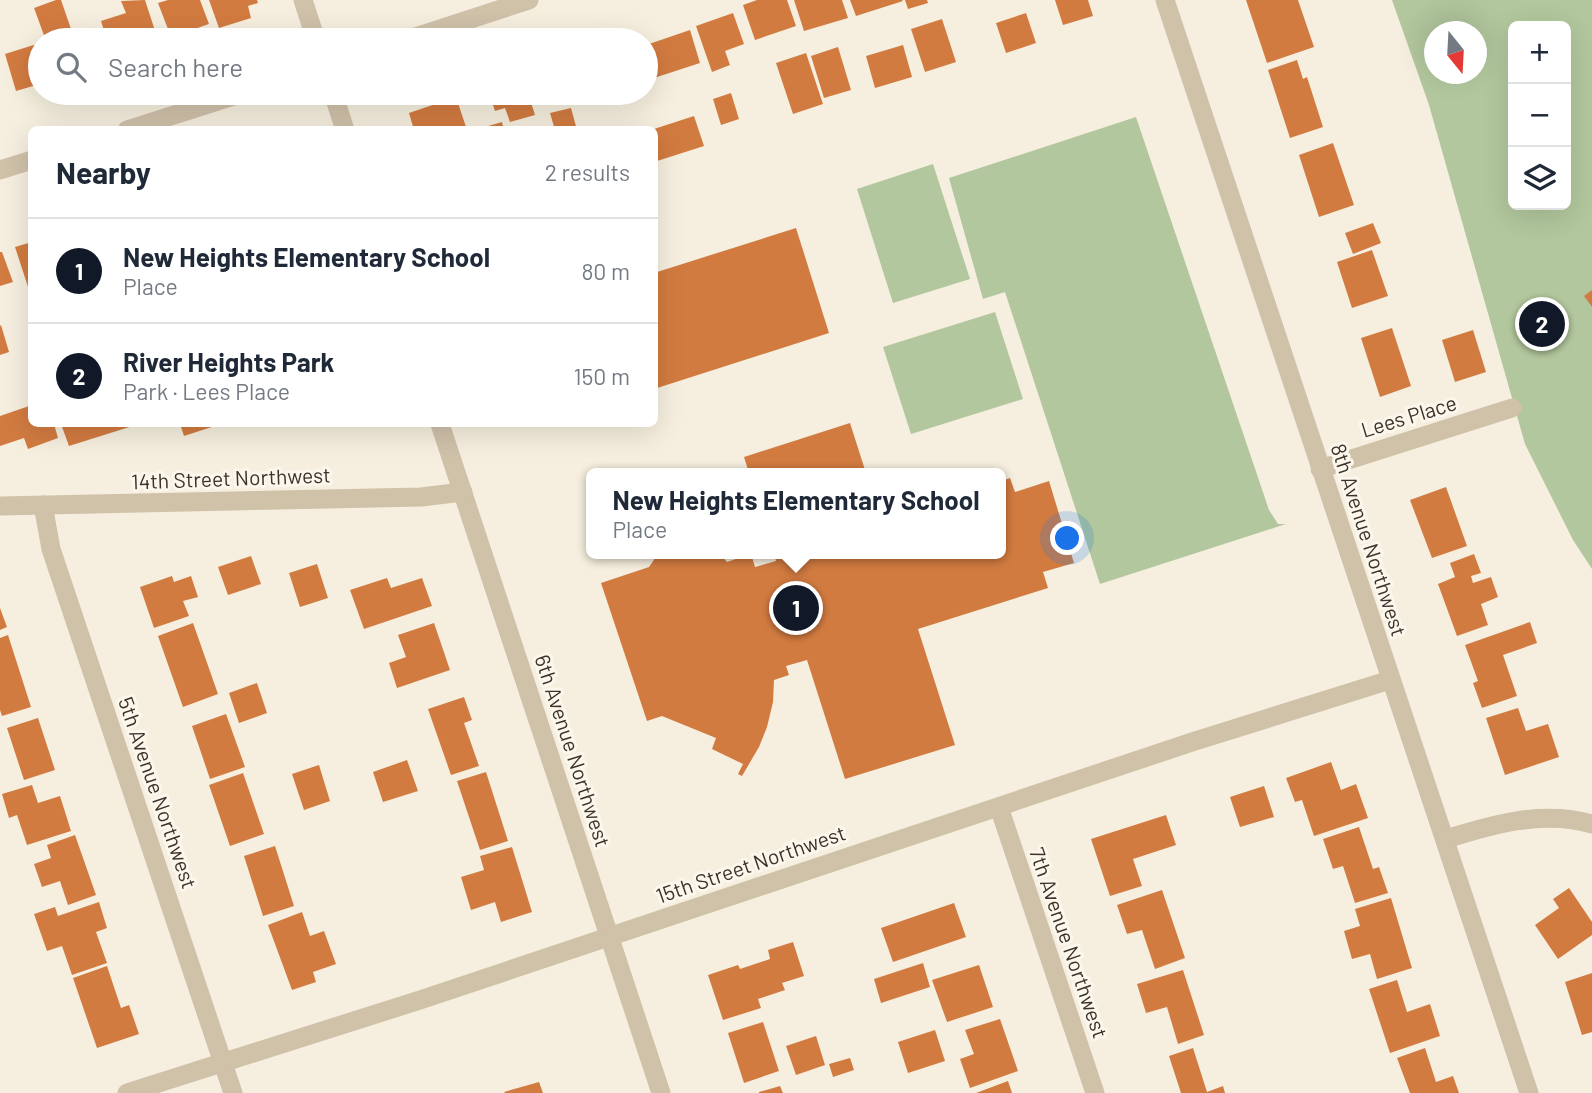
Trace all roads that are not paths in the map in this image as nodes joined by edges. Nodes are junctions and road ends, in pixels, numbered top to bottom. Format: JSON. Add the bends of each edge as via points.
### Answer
{"nodes":[{"id":1,"x":303,"y":0,"type":"edge"},
{"id":2,"x":529,"y":0,"type":"edge"},
{"id":3,"x":1165,"y":0,"type":"edge"},
{"id":4,"x":312,"y":28,"type":"edge"},
{"id":5,"x":443,"y":28,"type":"edge"},
{"id":6,"x":205,"y":105,"type":"edge"},
{"id":7,"x":337,"y":105,"type":"edge"},
{"id":8,"x":140,"y":126,"type":"edge"},
{"id":9,"x":344,"y":126,"type":"edge"},
{"id":10,"x":28,"y":161,"type":"edge"},
{"id":11,"x":0,"y":170,"type":"edge"},
{"id":12,"x":1512,"y":408,"type":"dead end"},
{"id":13,"x":441,"y":427,"type":"edge"},
{"id":14,"x":1320,"y":468,"type":"junction"},
{"id":15,"x":463,"y":492,"type":"junction"},
{"id":16,"x":43,"y":505,"type":"junction"},
{"id":17,"x":0,"y":506,"type":"edge"},
{"id":18,"x":1390,"y":680,"type":"junction"},
{"id":19,"x":999,"y":807,"type":"junction"},
{"id":20,"x":1592,"y":824,"type":"edge"},
{"id":21,"x":1446,"y":839,"type":"junction"},
{"id":22,"x":609,"y":937,"type":"junction"},
{"id":23,"x":223,"y":1064,"type":"junction"},
{"id":24,"x":127,"y":1093,"type":"edge"},
{"id":25,"x":233,"y":1093,"type":"edge"},
{"id":26,"x":661,"y":1093,"type":"edge"},
{"id":27,"x":1095,"y":1093,"type":"edge"},
{"id":28,"x":1529,"y":1093,"type":"edge"}],
"edges":[{"from":1,"to":4,"type":"street"},
{"from":2,"to":5,"type":"street"},
{"from":3,"to":14,"type":"street","name":"8th Avenue Northwest"},
{"from":6,"to":8,"type":"street"},
{"from":7,"to":9,"type":"street"},
{"from":10,"to":11,"type":"street"},
{"from":12,"to":14,"type":"street","name":"Lees Place"},
{"from":13,"to":15,"type":"street","name":"6th Avenue Northwest"},
{"from":14,"to":18,"type":"street","name":"8th Avenue Northwest"},
{"from":15,"to":16,"type":"street","name":"14th Street Northwest","via":[[394,498]]},
{"from":15,"to":22,"type":"street","name":"6th Avenue Northwest"},
{"from":16,"to":17,"type":"street","name":"14th Street Northwest"},
{"from":16,"to":23,"type":"street","name":"5th Avenue Northwest","via":[[51,549]]},
{"from":18,"to":19,"type":"street","name":"15th Street Northwest"},
{"from":18,"to":21,"type":"street","name":"8th Avenue Northwest"},
{"from":19,"to":22,"type":"street","name":"15th Street Northwest"},
{"from":19,"to":27,"type":"street","name":"7th Avenue Northwest"},
{"from":20,"to":21,"type":"street","via":[[1536,818],[1503,822]]},
{"from":21,"to":28,"type":"street","name":"8th Avenue Northwest"},
{"from":22,"to":23,"type":"street","name":"15th Street Northwest"},
{"from":22,"to":26,"type":"street","name":"6th Avenue Northwest"},
{"from":23,"to":24,"type":"street","name":"15th Street Northwest"},
{"from":23,"to":25,"type":"street","name":"5th Avenue Northwest"}]}
